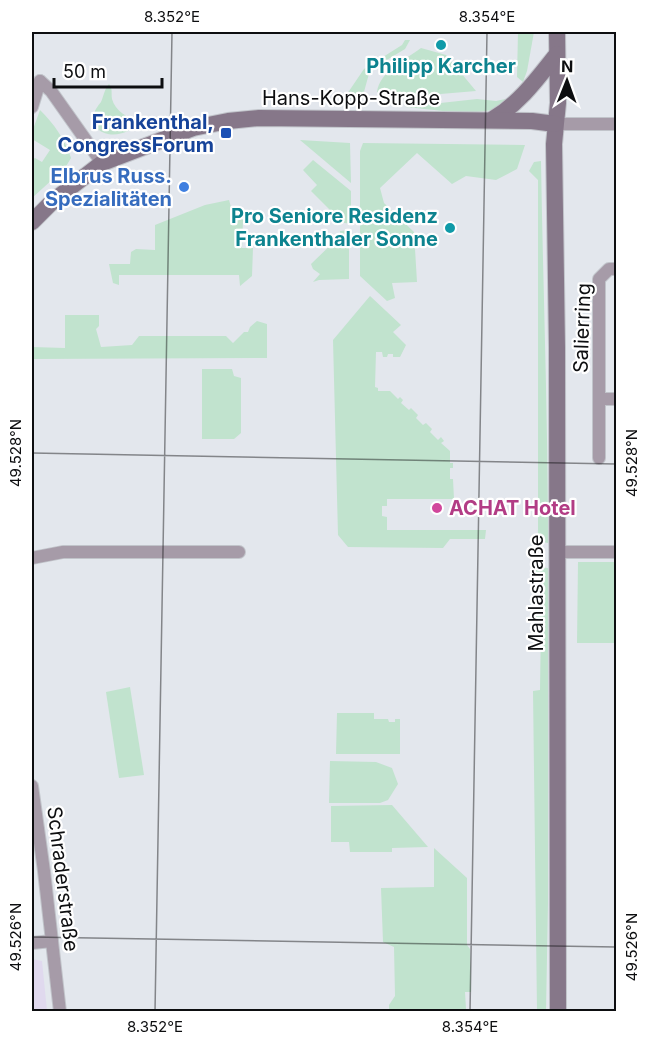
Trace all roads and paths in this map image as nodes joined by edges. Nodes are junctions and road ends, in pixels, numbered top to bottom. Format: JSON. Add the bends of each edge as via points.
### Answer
{"nodes":[{"id":1,"x":557,"y":32,"type":"edge"},
{"id":2,"x":557,"y":54,"type":"junction"},
{"id":3,"x":36,"y":82,"type":"edge"},
{"id":4,"x":32,"y":106,"type":"edge"},
{"id":5,"x":492,"y":120,"type":"junction"},
{"id":6,"x":555,"y":124,"type":"junction"},
{"id":7,"x":616,"y":124,"type":"edge"},
{"id":8,"x":102,"y":163,"type":"junction"},
{"id":9,"x":32,"y":222,"type":"edge"},
{"id":10,"x":616,"y":269,"type":"edge"},
{"id":11,"x":600,"y":399,"type":"junction"},
{"id":12,"x":616,"y":399,"type":"edge"},
{"id":13,"x":600,"y":458,"type":"dead end"},
{"id":14,"x":239,"y":552,"type":"dead end"},
{"id":15,"x":557,"y":552,"type":"junction"},
{"id":16,"x":616,"y":552,"type":"edge"},
{"id":17,"x":32,"y":558,"type":"edge"},
{"id":18,"x":32,"y":786,"type":"edge"},
{"id":19,"x":52,"y":941,"type":"junction"},
{"id":20,"x":32,"y":943,"type":"edge"},
{"id":21,"x":60,"y":1011,"type":"edge"},
{"id":22,"x":558,"y":1011,"type":"edge"}],
"edges":[{"from":1,"to":2,"type":"street","name":"Mahlastraße"},
{"from":2,"to":5,"type":"street","via":[[522,98]]},
{"from":2,"to":6,"type":"street","name":"Mahlastraße"},
{"from":3,"to":4,"type":"street"},
{"from":3,"to":8,"type":"street","via":[[56,98]]},
{"from":5,"to":6,"type":"street","name":"Hans-Kopp-Straße"},
{"from":5,"to":8,"type":"street","name":"Hans-Kopp-Straße","via":[[228,121],[193,128]]},
{"from":6,"to":7,"type":"street"},
{"from":6,"to":15,"type":"street","name":"Mahlastraße"},
{"from":8,"to":9,"type":"street","name":"Hans-Kopp-Straße"},
{"from":10,"to":11,"type":"street","name":"Salierring","via":[[609,269],[599,279]]},
{"from":11,"to":12,"type":"street","name":"Salierring"},
{"from":11,"to":13,"type":"street","name":"Salierring"},
{"from":14,"to":17,"type":"street","via":[[63,552]]},
{"from":15,"to":16,"type":"street"},
{"from":15,"to":22,"type":"street","name":"Mahlastraße"},
{"from":18,"to":19,"type":"street","name":"Schraderstraße"},
{"from":19,"to":20,"type":"street"},
{"from":19,"to":21,"type":"street","name":"Schraderstraße"}]}
